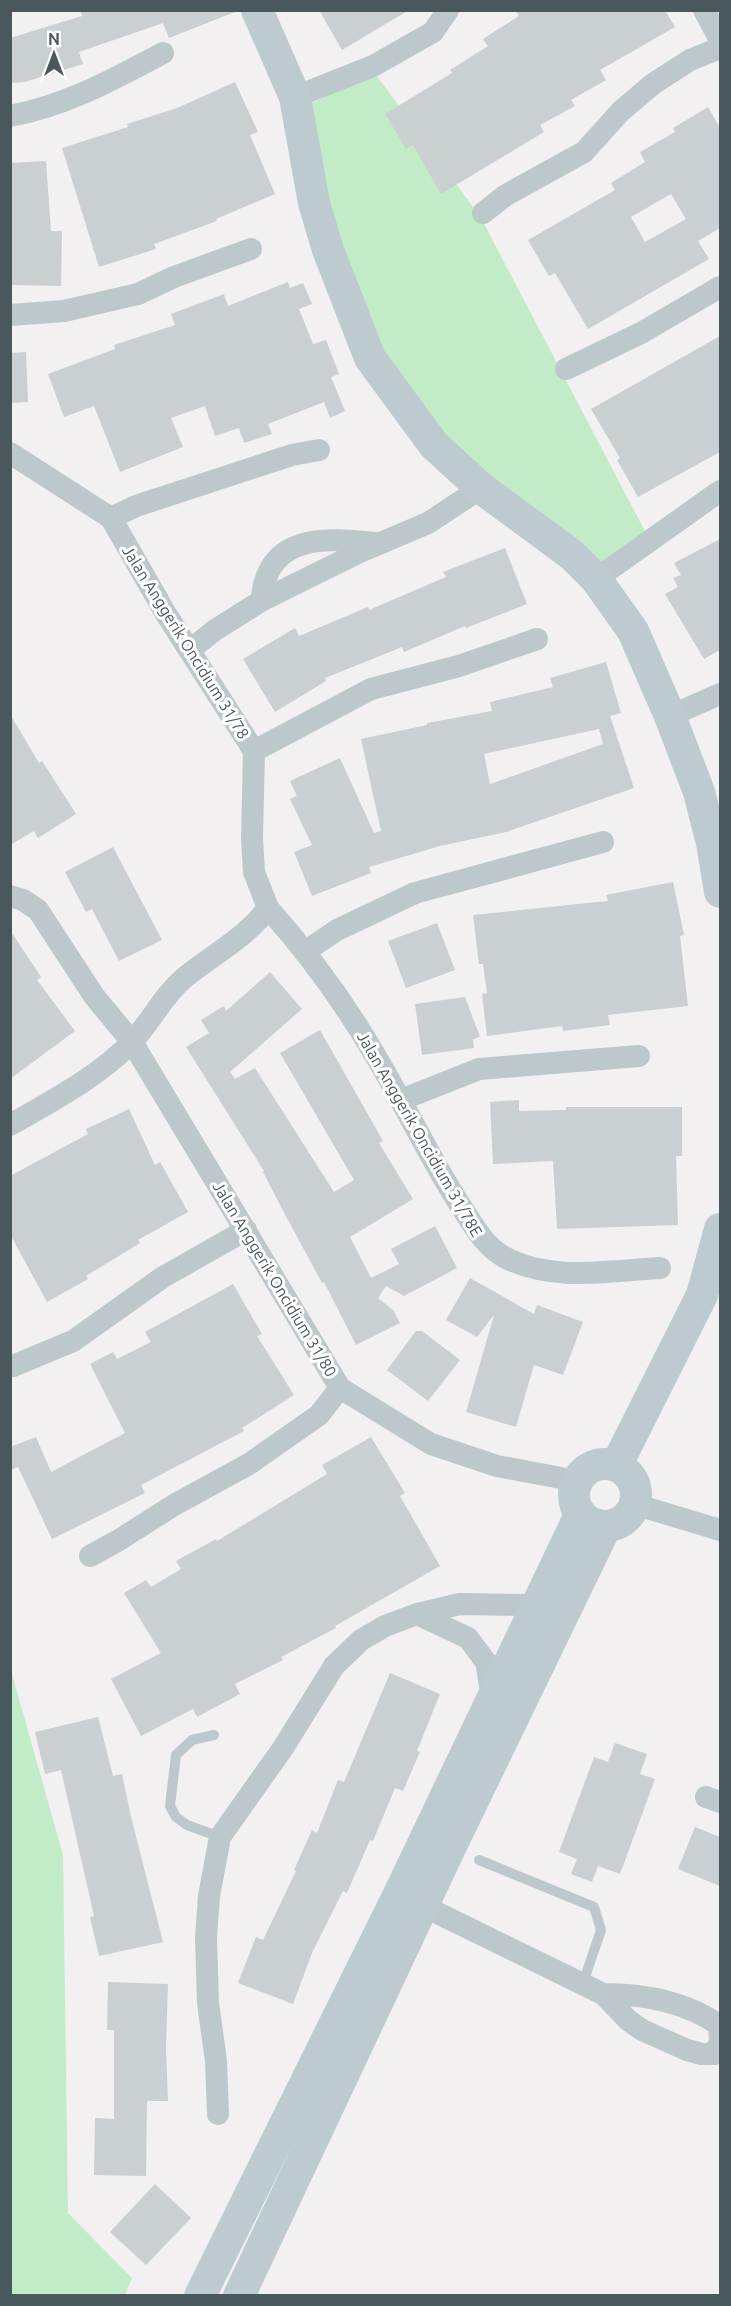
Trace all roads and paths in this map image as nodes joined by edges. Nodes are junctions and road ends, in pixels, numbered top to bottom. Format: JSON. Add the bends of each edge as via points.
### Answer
{"nodes":[{"id":1,"x":257,"y":10,"type":"edge"},
{"id":2,"x":448,"y":10,"type":"edge"},
{"id":3,"x":704,"y":10,"type":"edge"},
{"id":4,"x":720,"y":40,"type":"edge"},
{"id":5,"x":720,"y":48,"type":"edge"},
{"id":6,"x":163,"y":54,"type":"dead end"},
{"id":7,"x":295,"y":97,"type":"junction"},
{"id":8,"x":10,"y":116,"type":"edge"},
{"id":9,"x":483,"y":213,"type":"dead end"},
{"id":10,"x":251,"y":249,"type":"dead end"},
{"id":11,"x":720,"y":287,"type":"edge"},
{"id":12,"x":10,"y":315,"type":"edge"},
{"id":13,"x":566,"y":369,"type":"dead end"},
{"id":14,"x":319,"y":450,"type":"dead end"},
{"id":15,"x":10,"y":453,"type":"edge"},
{"id":16,"x":481,"y":488,"type":"junction"},
{"id":17,"x":720,"y":491,"type":"edge"},
{"id":18,"x":111,"y":518,"type":"junction"},
{"id":19,"x":382,"y":543,"type":"junction"},
{"id":20,"x":596,"y":579,"type":"junction"},
{"id":21,"x":261,"y":601,"type":"junction"},
{"id":22,"x":537,"y":639,"type":"dead end"},
{"id":23,"x":190,"y":650,"type":"junction"},
{"id":24,"x":720,"y":694,"type":"edge"},
{"id":25,"x":670,"y":716,"type":"junction"},
{"id":26,"x":254,"y":751,"type":"junction"},
{"id":27,"x":603,"y":842,"type":"dead end"},
{"id":28,"x":720,"y":892,"type":"edge"},
{"id":29,"x":10,"y":896,"type":"edge"},
{"id":30,"x":268,"y":908,"type":"junction"},
{"id":31,"x":306,"y":951,"type":"junction"},
{"id":32,"x":132,"y":1042,"type":"junction"},
{"id":33,"x":639,"y":1056,"type":"dead end"},
{"id":34,"x":401,"y":1100,"type":"junction"},
{"id":35,"x":10,"y":1125,"type":"edge"},
{"id":36,"x":720,"y":1229,"type":"edge"},
{"id":37,"x":246,"y":1230,"type":"junction"},
{"id":38,"x":660,"y":1268,"type":"dead end"},
{"id":39,"x":13,"y":1366,"type":"dead end"},
{"id":40,"x":340,"y":1388,"type":"junction"},
{"id":41,"x":616,"y":1466,"type":"junction"},
{"id":42,"x":577,"y":1481,"type":"junction"},
{"id":43,"x":634,"y":1504,"type":"junction"},
{"id":44,"x":593,"y":1520,"type":"junction"},
{"id":45,"x":720,"y":1530,"type":"edge"},
{"id":46,"x":90,"y":1556,"type":"dead end"},
{"id":47,"x":535,"y":1605,"type":"junction"},
{"id":48,"x":417,"y":1614,"type":"junction"},
{"id":49,"x":492,"y":1697,"type":"junction"},
{"id":50,"x":214,"y":1734,"type":"dead end"},
{"id":51,"x":220,"y":1837,"type":"junction"},
{"id":52,"x":479,"y":1860,"type":"dead end"},
{"id":53,"x":411,"y":1900,"type":"junction"},
{"id":54,"x":583,"y":1983,"type":"junction"},
{"id":55,"x":603,"y":1994,"type":"dead end"},
{"id":56,"x":218,"y":2114,"type":"dead end"},
{"id":57,"x":200,"y":2295,"type":"edge"},
{"id":58,"x":239,"y":2295,"type":"edge"}],
"edges":[{"from":1,"to":7,"type":"street"},
{"from":2,"to":7,"type":"street","via":[[433,32],[423,38],[373,66]]},
{"from":3,"to":4,"type":"street"},
{"from":5,"to":9,"type":"street","via":[[690,60],[653,84],[621,111],[584,152],[506,195]]},
{"from":6,"to":8,"type":"street","via":[[80,95]]},
{"from":7,"to":16,"type":"street","via":[[314,203],[370,358],[434,445]]},
{"from":10,"to":12,"type":"street","via":[[138,294],[64,311]]},
{"from":11,"to":13,"type":"street","via":[[641,333]]},
{"from":14,"to":18,"type":"street","via":[[292,455],[136,506]]},
{"from":15,"to":18,"type":"street","name":"Jalan Anggerik Oncidium 31/78"},
{"from":16,"to":19,"type":"street","via":[[428,523]]},
{"from":16,"to":20,"type":"street","via":[[572,555]]},
{"from":17,"to":20,"type":"street"},
{"from":18,"to":23,"type":"street","name":"Jalan Anggerik Oncidium 31/78"},
{"from":19,"to":21,"type":"street"},
{"from":19,"to":21,"type":"street","via":[[301,543],[273,563]]},
{"from":20,"to":25,"type":"street","via":[[633,632]]},
{"from":21,"to":23,"type":"street"},
{"from":22,"to":26,"type":"street","via":[[459,666],[371,689]]},
{"from":23,"to":26,"type":"street","name":"Jalan Anggerik Oncidium 31/78"},
{"from":24,"to":25,"type":"street"},
{"from":25,"to":28,"type":"street","via":[[699,792]]},
{"from":26,"to":30,"type":"street","name":"Jalan Anggerik Oncidium 31/78","via":[[254,872]]},
{"from":27,"to":31,"type":"street","via":[[415,893],[337,930]]},
{"from":29,"to":32,"type":"street","name":"Jalan Anggerik Oncidium 31/80","via":[[38,910],[94,996]]},
{"from":30,"to":31,"type":"street","name":"Jalan Anggerik Oncidium 31/78E"},
{"from":30,"to":32,"type":"street","via":[[255,926],[183,980],[156,1008]]},
{"from":31,"to":34,"type":"street","name":"Jalan Anggerik Oncidium 31/78E"},
{"from":32,"to":35,"type":"street","via":[[96,1072]]},
{"from":32,"to":37,"type":"street","name":"Jalan Anggerik Oncidium 31/80"},
{"from":33,"to":34,"type":"street","via":[[479,1069]]},
{"from":34,"to":38,"type":"street","name":"Jalan Anggerik Oncidium 31/78E","via":[[440,1174],[484,1242],[503,1256],[525,1266],[569,1274]]},
{"from":36,"to":41,"type":"street","via":[[702,1295]]},
{"from":37,"to":39,"type":"street","via":[[163,1277],[73,1341]]},
{"from":37,"to":40,"type":"street","name":"Jalan Anggerik Oncidium 31/80"},
{"from":40,"to":42,"type":"street","name":"Jalan Anggerik Oncidium 31/80","via":[[431,1443],[497,1466]]},
{"from":40,"to":46,"type":"street","via":[[319,1416],[249,1464]]},
{"from":41,"to":42,"type":"street","via":[[598,1465]]},
{"from":41,"to":43,"type":"street","via":[[633,1482]]},
{"from":42,"to":44,"type":"street","via":[[575,1504]]},
{"from":43,"to":44,"type":"street","via":[[616,1524]]},
{"from":43,"to":45,"type":"street"},
{"from":44,"to":47,"type":"street"},
{"from":44,"to":53,"type":"street"},
{"from":47,"to":48,"type":"street","via":[[460,1604]]},
{"from":47,"to":49,"type":"street"},
{"from":48,"to":49,"type":"street","via":[[468,1638],[486,1662]]},
{"from":48,"to":51,"type":"street","via":[[361,1640],[333,1666],[283,1748]]},
{"from":49,"to":53,"type":"street"},
{"from":50,"to":51,"type":"lane","via":[[192,1740],[176,1755],[170,1806],[187,1825]]},
{"from":51,"to":56,"type":"street","via":[[206,1937]]},
{"from":52,"to":54,"type":"lane","via":[[594,1907],[601,1930]]},
{"from":53,"to":54,"type":"street"},
{"from":53,"to":57,"type":"street"},
{"from":53,"to":58,"type":"street"},
{"from":54,"to":55,"type":"street"}]}
